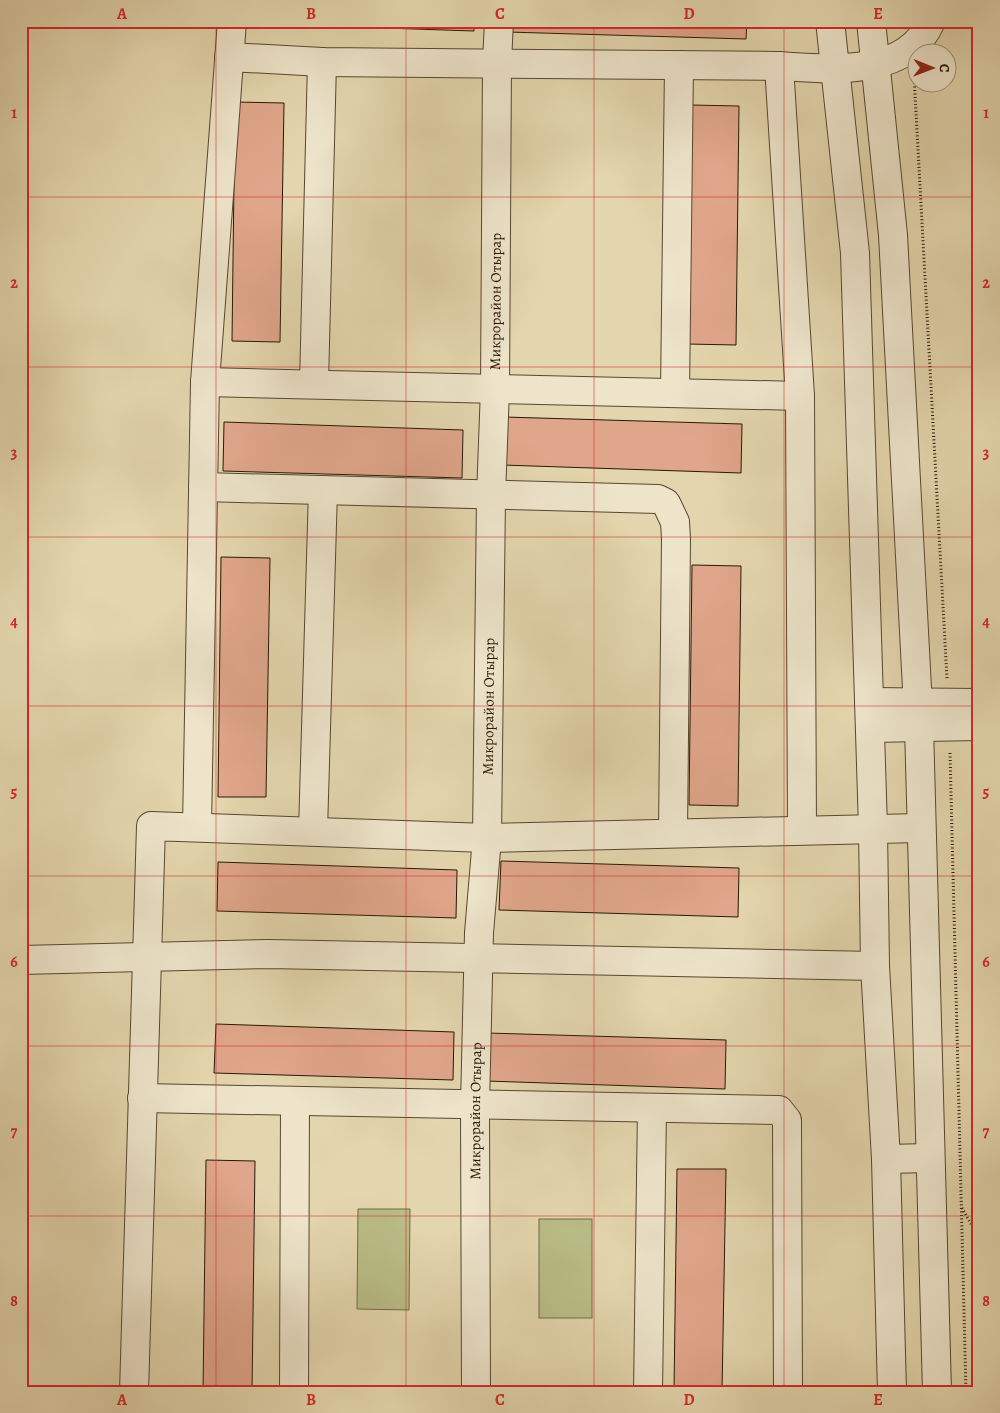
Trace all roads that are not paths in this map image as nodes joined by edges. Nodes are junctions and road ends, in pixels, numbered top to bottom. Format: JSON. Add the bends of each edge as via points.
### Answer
{"nodes":[{"id":1,"x":232,"y":21,"type":"edge"},
{"id":2,"x":499,"y":21,"type":"edge"},
{"id":3,"x":830,"y":21,"type":"edge"},
{"id":4,"x":871,"y":21,"type":"edge"},
{"id":5,"x":931,"y":21,"type":"edge"},
{"id":6,"x":229,"y":57,"type":"junction"},
{"id":7,"x":322,"y":62,"type":"junction"},
{"id":8,"x":497,"y":62,"type":"junction"},
{"id":9,"x":680,"y":64,"type":"junction"},
{"id":10,"x":877,"y":65,"type":"junction"},
{"id":11,"x":779,"y":66,"type":"junction"},
{"id":12,"x":835,"y":70,"type":"junction"},
{"id":13,"x":205,"y":382,"type":"junction"},
{"id":14,"x":314,"y":384,"type":"junction"},
{"id":15,"x":495,"y":388,"type":"junction"},
{"id":16,"x":674,"y":393,"type":"junction"},
{"id":17,"x":800,"y":396,"type":"junction"},
{"id":18,"x":203,"y":487,"type":"junction"},
{"id":19,"x":323,"y":490,"type":"junction"},
{"id":20,"x":492,"y":496,"type":"junction"},
{"id":21,"x":979,"y":703,"type":"edge"},
{"id":22,"x":917,"y":714,"type":"junction"},
{"id":23,"x":870,"y":715,"type":"junction"},
{"id":24,"x":979,"y":726,"type":"edge"},
{"id":25,"x":196,"y":827,"type":"junction"},
{"id":26,"x":874,"y":828,"type":"junction"},
{"id":27,"x":920,"y":828,"type":"junction"},
{"id":28,"x":802,"y":830,"type":"junction"},
{"id":29,"x":313,"y":831,"type":"junction"},
{"id":30,"x":673,"y":833,"type":"junction"},
{"id":31,"x":487,"y":838,"type":"junction"},
{"id":32,"x":146,"y":957,"type":"junction"},
{"id":33,"x":478,"y":958,"type":"junction"},
{"id":34,"x":21,"y":960,"type":"edge"},
{"id":35,"x":876,"y":966,"type":"junction"},
{"id":36,"x":142,"y":1098,"type":"junction"},
{"id":37,"x":295,"y":1102,"type":"junction"},
{"id":38,"x":475,"y":1106,"type":"junction"},
{"id":39,"x":652,"y":1108,"type":"junction"},
{"id":40,"x":930,"y":1158,"type":"junction"},
{"id":41,"x":886,"y":1159,"type":"junction"},
{"id":42,"x":134,"y":1392,"type":"edge"},
{"id":43,"x":294,"y":1392,"type":"edge"},
{"id":44,"x":476,"y":1392,"type":"edge"},
{"id":45,"x":648,"y":1392,"type":"edge"},
{"id":46,"x":788,"y":1392,"type":"edge"},
{"id":47,"x":892,"y":1392,"type":"edge"},
{"id":48,"x":937,"y":1392,"type":"edge"}],
"edges":[{"from":1,"to":6,"type":"street"},
{"from":2,"to":8,"type":"street","name":"Микрорайон Отырар"},
{"from":3,"to":12,"type":"street"},
{"from":4,"to":10,"type":"street"},
{"from":5,"to":10,"type":"street","via":[[912,47]]},
{"from":6,"to":7,"type":"street"},
{"from":6,"to":13,"type":"street"},
{"from":7,"to":8,"type":"street"},
{"from":7,"to":14,"type":"street"},
{"from":8,"to":9,"type":"street"},
{"from":8,"to":15,"type":"street","name":"Микрорайон Отырар"},
{"from":9,"to":11,"type":"street"},
{"from":9,"to":16,"type":"street"},
{"from":10,"to":12,"type":"street"},
{"from":10,"to":22,"type":"street","via":[[893,235]]},
{"from":11,"to":12,"type":"street"},
{"from":11,"to":17,"type":"street"},
{"from":12,"to":23,"type":"street","via":[[856,253]]},
{"from":13,"to":14,"type":"street"},
{"from":13,"to":18,"type":"street"},
{"from":14,"to":15,"type":"street"},
{"from":15,"to":16,"type":"street"},
{"from":15,"to":20,"type":"street","name":"Микрорайон Отырар"},
{"from":16,"to":17,"type":"street"},
{"from":17,"to":28,"type":"street"},
{"from":18,"to":19,"type":"street"},
{"from":18,"to":25,"type":"street"},
{"from":19,"to":20,"type":"street"},
{"from":19,"to":29,"type":"street"},
{"from":20,"to":30,"type":"street","via":[[658,499],[672,511],[676,539]]},
{"from":20,"to":31,"type":"street","name":"Микрорайон Отырар"},
{"from":21,"to":22,"type":"street"},
{"from":22,"to":23,"type":"street"},
{"from":22,"to":24,"type":"street"},
{"from":22,"to":27,"type":"street"},
{"from":23,"to":26,"type":"street"},
{"from":25,"to":29,"type":"street"},
{"from":25,"to":32,"type":"street","via":[[151,826]]},
{"from":26,"to":27,"type":"street"},
{"from":26,"to":28,"type":"street"},
{"from":26,"to":35,"type":"street"},
{"from":27,"to":40,"type":"street"},
{"from":28,"to":30,"type":"street"},
{"from":29,"to":31,"type":"street"},
{"from":30,"to":31,"type":"street"},
{"from":31,"to":33,"type":"street","name":"Микрорайон Отырар"},
{"from":32,"to":33,"type":"street","via":[[268,954]]},
{"from":32,"to":34,"type":"street"},
{"from":32,"to":36,"type":"street"},
{"from":33,"to":35,"type":"street"},
{"from":33,"to":38,"type":"street","name":"Микрорайон Отырар"},
{"from":35,"to":41,"type":"street"},
{"from":36,"to":37,"type":"street"},
{"from":36,"to":42,"type":"street"},
{"from":37,"to":38,"type":"street"},
{"from":37,"to":43,"type":"street"},
{"from":38,"to":39,"type":"street"},
{"from":38,"to":44,"type":"street","name":"Микрорайон Отырар"},
{"from":39,"to":45,"type":"street"},
{"from":39,"to":46,"type":"street","via":[[779,1110],[787,1120]]},
{"from":40,"to":41,"type":"street"},
{"from":40,"to":48,"type":"street"},
{"from":41,"to":47,"type":"street"}]}
